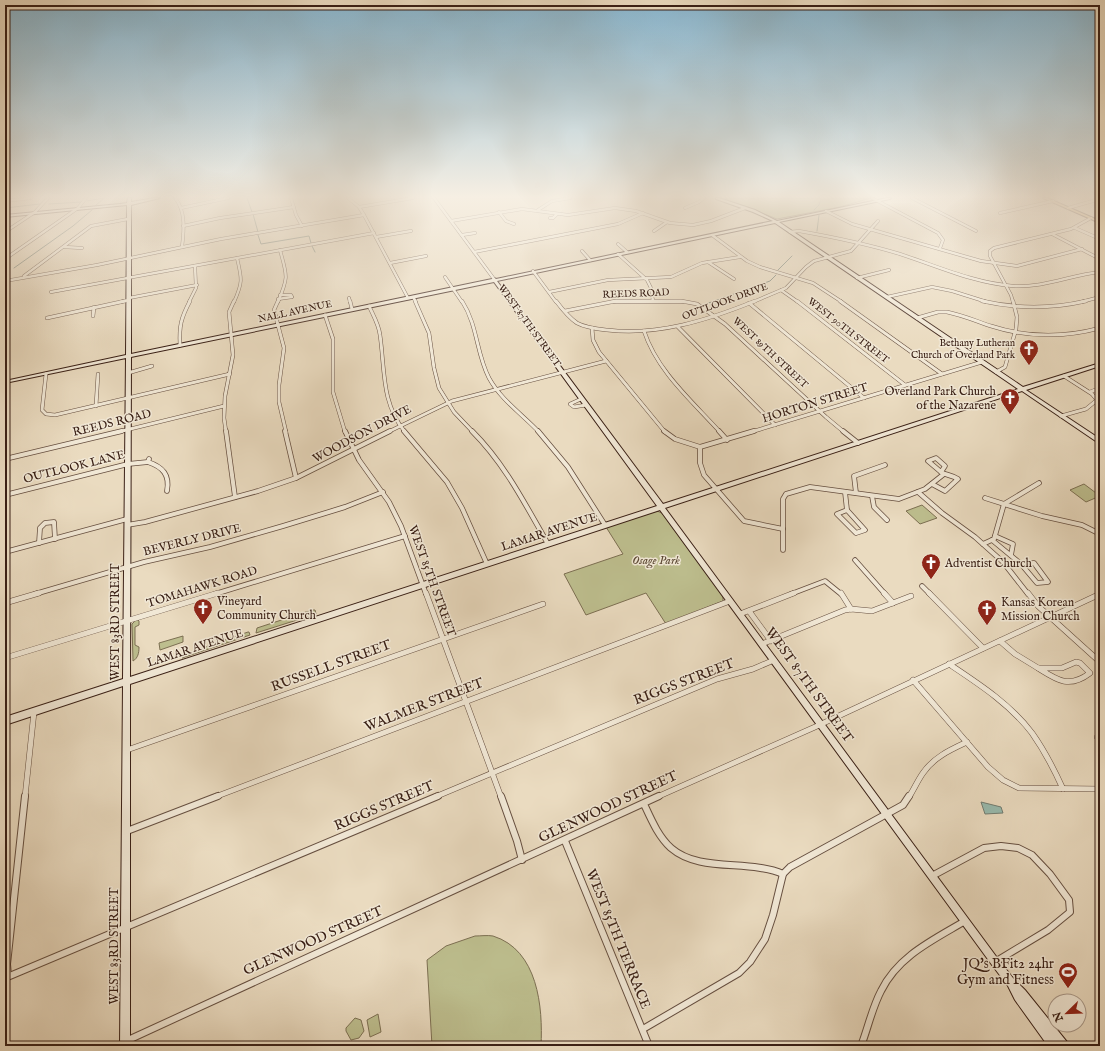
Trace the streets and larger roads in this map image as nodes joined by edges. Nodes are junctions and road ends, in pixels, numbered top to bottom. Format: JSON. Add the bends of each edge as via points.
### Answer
{"nodes":[{"id":1,"x":22,"y":247,"type":"edge"},
{"id":2,"x":64,"y":247,"type":"joint"},
{"id":3,"x":129,"y":247,"type":"edge"},
{"id":4,"x":182,"y":247,"type":"edge"},
{"id":5,"x":296,"y":247,"type":"edge"},
{"id":6,"x":381,"y":247,"type":"edge"},
{"id":7,"x":471,"y":247,"type":"edge"},
{"id":8,"x":499,"y":247,"type":"edge"},
{"id":9,"x":621,"y":247,"type":"edge"},
{"id":10,"x":652,"y":247,"type":"edge"},
{"id":11,"x":727,"y":247,"type":"edge"},
{"id":12,"x":812,"y":247,"type":"edge"},
{"id":13,"x":853,"y":247,"type":"edge"},
{"id":14,"x":875,"y":247,"type":"edge"},
{"id":15,"x":936,"y":247,"type":"edge"},
{"id":16,"x":1000,"y":247,"type":"edge"},
{"id":17,"x":1078,"y":247,"type":"edge"},
{"id":18,"x":82,"y":248,"type":"dead end"},
{"id":19,"x":940,"y":248,"type":"joint"},
{"id":20,"x":1082,"y":249,"type":"junction"},
{"id":21,"x":280,"y":250,"type":"junction"},
{"id":22,"x":582,"y":251,"type":"dead end"},
{"id":23,"x":474,"y":252,"type":"junction"},
{"id":24,"x":627,"y":252,"type":"junction"},
{"id":25,"x":618,"y":254,"type":"junction"},
{"id":26,"x":426,"y":256,"type":"dead end"},
{"id":27,"x":740,"y":257,"type":"junction"},
{"id":28,"x":827,"y":257,"type":"junction"},
{"id":29,"x":129,"y":258,"type":"junction"},
{"id":30,"x":237,"y":258,"type":"junction"},
{"id":31,"x":5,"y":259,"type":"edge"},
{"id":32,"x":1100,"y":259,"type":"edge"},
{"id":33,"x":590,"y":260,"type":"junction"},
{"id":34,"x":708,"y":262,"type":"junction"},
{"id":35,"x":390,"y":263,"type":"junction"},
{"id":36,"x":994,"y":264,"type":"junction"},
{"id":37,"x":195,"y":266,"type":"junction"},
{"id":38,"x":889,"y":270,"type":"dead end"},
{"id":39,"x":533,"y":271,"type":"junction"},
{"id":40,"x":30,"y":272,"type":"junction"},
{"id":41,"x":1100,"y":272,"type":"edge"},
{"id":42,"x":36,"y":275,"type":"junction"},
{"id":43,"x":445,"y":277,"type":"dead end"},
{"id":44,"x":20,"y":278,"type":"junction"},
{"id":45,"x":129,"y":278,"type":"junction"},
{"id":46,"x":645,"y":278,"type":"junction"},
{"id":47,"x":798,"y":278,"type":"junction"},
{"id":48,"x":857,"y":278,"type":"junction"},
{"id":49,"x":494,"y":279,"type":"junction"},
{"id":50,"x":734,"y":279,"type":"dead end"},
{"id":51,"x":5,"y":281,"type":"edge"},
{"id":52,"x":197,"y":285,"type":"junction"},
{"id":53,"x":1006,"y":285,"type":"junction"},
{"id":54,"x":453,"y":288,"type":"junction"},
{"id":55,"x":781,"y":290,"type":"junction"},
{"id":56,"x":51,"y":292,"type":"dead end"},
{"id":57,"x":550,"y":292,"type":"junction"},
{"id":58,"x":280,"y":295,"type":"junction"},
{"id":59,"x":410,"y":297,"type":"junction"},
{"id":60,"x":1100,"y":297,"type":"edge"},
{"id":61,"x":349,"y":298,"type":"dead end"},
{"id":62,"x":886,"y":298,"type":"junction"},
{"id":63,"x":129,"y":299,"type":"junction"},
{"id":64,"x":278,"y":299,"type":"junction"},
{"id":65,"x":653,"y":301,"type":"junction"},
{"id":66,"x":749,"y":303,"type":"junction"},
{"id":67,"x":370,"y":306,"type":"junction"},
{"id":68,"x":94,"y":307,"type":"junction"},
{"id":69,"x":1015,"y":307,"type":"junction"},
{"id":70,"x":352,"y":309,"type":"junction"},
{"id":71,"x":706,"y":309,"type":"joint"},
{"id":72,"x":565,"y":311,"type":"junction"},
{"id":73,"x":325,"y":315,"type":"junction"},
{"id":74,"x":93,"y":316,"type":"dead end"},
{"id":75,"x":716,"y":316,"type":"junction"},
{"id":76,"x":47,"y":318,"type":"dead end"},
{"id":77,"x":917,"y":318,"type":"junction"},
{"id":78,"x":278,"y":325,"type":"junction"},
{"id":79,"x":678,"y":327,"type":"junction"},
{"id":80,"x":592,"y":328,"type":"junction"},
{"id":81,"x":1100,"y":328,"type":"edge"},
{"id":82,"x":644,"y":331,"type":"junction"},
{"id":83,"x":1015,"y":333,"type":"junction"},
{"id":84,"x":230,"y":335,"type":"junction"},
{"id":85,"x":180,"y":345,"type":"junction"},
{"id":86,"x":129,"y":356,"type":"junction"},
{"id":87,"x":606,"y":360,"type":"junction"},
{"id":88,"x":982,"y":362,"type":"junction"},
{"id":89,"x":1099,"y":365,"type":"edge"},
{"id":90,"x":152,"y":366,"type":"dead end"},
{"id":91,"x":562,"y":372,"type":"junction"},
{"id":92,"x":996,"y":372,"type":"junction"},
{"id":93,"x":128,"y":373,"type":"junction"},
{"id":94,"x":46,"y":374,"type":"junction"},
{"id":95,"x":98,"y":374,"type":"dead end"},
{"id":96,"x":230,"y":374,"type":"junction"},
{"id":97,"x":942,"y":374,"type":"junction"},
{"id":98,"x":1064,"y":376,"type":"junction"},
{"id":99,"x":5,"y":382,"type":"edge"},
{"id":100,"x":905,"y":385,"type":"junction"},
{"id":101,"x":1100,"y":388,"type":"edge"},
{"id":102,"x":496,"y":389,"type":"junction"},
{"id":103,"x":1022,"y":389,"type":"junction"},
{"id":104,"x":1090,"y":392,"type":"junction"},
{"id":105,"x":864,"y":398,"type":"junction"},
{"id":106,"x":128,"y":399,"type":"junction"},
{"id":107,"x":581,"y":399,"type":"junction"},
{"id":108,"x":448,"y":403,"type":"junction"},
{"id":109,"x":586,"y":405,"type":"junction"},
{"id":110,"x":96,"y":406,"type":"junction"},
{"id":111,"x":224,"y":406,"type":"junction"},
{"id":112,"x":820,"y":411,"type":"junction"},
{"id":113,"x":1061,"y":416,"type":"junction"},
{"id":114,"x":401,"y":425,"type":"junction"},
{"id":115,"x":775,"y":425,"type":"junction"},
{"id":116,"x":128,"y":429,"type":"junction"},
{"id":117,"x":727,"y":440,"type":"junction"},
{"id":118,"x":1100,"y":442,"type":"edge"},
{"id":119,"x":858,"y":443,"type":"junction"},
{"id":120,"x":700,"y":447,"type":"junction"},
{"id":121,"x":353,"y":450,"type":"junction"},
{"id":122,"x":5,"y":459,"type":"edge"},
{"id":123,"x":128,"y":464,"type":"junction"},
{"id":124,"x":885,"y":465,"type":"dead end"},
{"id":125,"x":296,"y":478,"type":"junction"},
{"id":126,"x":1039,"y":483,"type":"dead end"},
{"id":127,"x":932,"y":484,"type":"junction"},
{"id":128,"x":716,"y":489,"type":"junction"},
{"id":129,"x":167,"y":491,"type":"dead end"},
{"id":130,"x":383,"y":492,"type":"junction"},
{"id":131,"x":845,"y":492,"type":"junction"},
{"id":132,"x":918,"y":492,"type":"junction"},
{"id":133,"x":856,"y":493,"type":"junction"},
{"id":134,"x":5,"y":495,"type":"edge"},
{"id":135,"x":872,"y":496,"type":"junction"},
{"id":136,"x":235,"y":497,"type":"junction"},
{"id":137,"x":985,"y":498,"type":"dead end"},
{"id":138,"x":1004,"y":504,"type":"junction"},
{"id":139,"x":661,"y":507,"type":"junction"},
{"id":140,"x":847,"y":510,"type":"junction"},
{"id":141,"x":887,"y":520,"type":"dead end"},
{"id":142,"x":128,"y":522,"type":"junction"},
{"id":143,"x":605,"y":525,"type":"junction"},
{"id":144,"x":783,"y":529,"type":"junction"},
{"id":145,"x":1100,"y":534,"type":"edge"},
{"id":146,"x":405,"y":536,"type":"junction"},
{"id":147,"x":993,"y":538,"type":"junction"},
{"id":148,"x":54,"y":539,"type":"junction"},
{"id":149,"x":39,"y":543,"type":"junction"},
{"id":150,"x":548,"y":544,"type":"junction"},
{"id":151,"x":983,"y":544,"type":"junction"},
{"id":152,"x":782,"y":550,"type":"dead end"},
{"id":153,"x":5,"y":552,"type":"edge"},
{"id":154,"x":1011,"y":555,"type":"junction"},
{"id":155,"x":855,"y":560,"type":"dead end"},
{"id":156,"x":487,"y":564,"type":"junction"},
{"id":157,"x":1021,"y":564,"type":"junction"},
{"id":158,"x":128,"y":567,"type":"junction"},
{"id":159,"x":423,"y":585,"type":"junction"},
{"id":160,"x":922,"y":586,"type":"dead end"},
{"id":161,"x":1100,"y":594,"type":"edge"},
{"id":162,"x":911,"y":596,"type":"dead end"},
{"id":163,"x":730,"y":601,"type":"junction"},
{"id":164,"x":5,"y":602,"type":"edge"},
{"id":165,"x":893,"y":603,"type":"junction"},
{"id":166,"x":543,"y":604,"type":"dead end"},
{"id":167,"x":851,"y":608,"type":"junction"},
{"id":168,"x":749,"y":611,"type":"junction"},
{"id":169,"x":740,"y":614,"type":"junction"},
{"id":170,"x":1051,"y":618,"type":"junction"},
{"id":171,"x":127,"y":620,"type":"junction"},
{"id":172,"x":442,"y":640,"type":"junction"},
{"id":173,"x":771,"y":641,"type":"junction"},
{"id":174,"x":1000,"y":641,"type":"junction"},
{"id":175,"x":762,"y":644,"type":"junction"},
{"id":176,"x":983,"y":648,"type":"junction"},
{"id":177,"x":5,"y":658,"type":"edge"},
{"id":178,"x":774,"y":660,"type":"junction"},
{"id":179,"x":1100,"y":662,"type":"edge"},
{"id":180,"x":949,"y":664,"type":"junction"},
{"id":181,"x":1037,"y":668,"type":"junction"},
{"id":182,"x":913,"y":680,"type":"junction"},
{"id":183,"x":127,"y":681,"type":"junction"},
{"id":184,"x":465,"y":703,"type":"junction"},
{"id":185,"x":34,"y":712,"type":"junction"},
{"id":186,"x":5,"y":722,"type":"edge"},
{"id":187,"x":821,"y":724,"type":"junction"},
{"id":188,"x":1100,"y":734,"type":"edge"},
{"id":189,"x":967,"y":742,"type":"junction"},
{"id":190,"x":1100,"y":742,"type":"edge"},
{"id":191,"x":127,"y":750,"type":"junction"},
{"id":192,"x":492,"y":774,"type":"junction"},
{"id":193,"x":1063,"y":789,"type":"junction"},
{"id":194,"x":1100,"y":790,"type":"edge"},
{"id":195,"x":644,"y":804,"type":"junction"},
{"id":196,"x":887,"y":814,"type":"junction"},
{"id":197,"x":127,"y":831,"type":"junction"},
{"id":198,"x":565,"y":841,"type":"junction"},
{"id":199,"x":522,"y":860,"type":"junction"},
{"id":200,"x":783,"y":874,"type":"junction"},
{"id":201,"x":932,"y":876,"type":"junction"},
{"id":202,"x":965,"y":921,"type":"junction"},
{"id":203,"x":126,"y":927,"type":"junction"},
{"id":204,"x":996,"y":962,"type":"junction"},
{"id":205,"x":6,"y":977,"type":"edge"},
{"id":206,"x":1010,"y":981,"type":"junction"},
{"id":207,"x":642,"y":1029,"type":"junction"},
{"id":208,"x":125,"y":1044,"type":"edge"},
{"id":209,"x":862,"y":1045,"type":"edge"},
{"id":210,"x":650,"y":1046,"type":"edge"},
{"id":211,"x":1054,"y":1046,"type":"edge"},
{"id":212,"x":1062,"y":1046,"type":"edge"}],
"edges":[{"from":1,"to":31,"type":"street"},
{"from":2,"to":18,"type":"street"},
{"from":2,"to":40,"type":"street"},
{"from":3,"to":29,"type":"street","name":"WEST 83RD STREET"},
{"from":4,"to":29,"type":"street"},
{"from":5,"to":21,"type":"street"},
{"from":6,"to":35,"type":"street"},
{"from":7,"to":23,"type":"street","name":"WEST 87TH STREET"},
{"from":8,"to":23,"type":"street"},
{"from":9,"to":24,"type":"street"},
{"from":10,"to":24,"type":"street","name":"NALL AVENUE"},
{"from":11,"to":27,"type":"street"},
{"from":12,"to":28,"type":"street"},
{"from":13,"to":28,"type":"street","name":"OUTLOOK DRIVE","via":[[849,251]]},
{"from":14,"to":53,"type":"street","via":[[976,279]]},
{"from":15,"to":19,"type":"street"},
{"from":16,"to":36,"type":"street","via":[[992,249],[989,254]]},
{"from":17,"to":20,"type":"street"},
{"from":19,"to":36,"type":"street"},
{"from":20,"to":32,"type":"street"},
{"from":20,"to":36,"type":"street","via":[[1022,265]]},
{"from":21,"to":30,"type":"street"},
{"from":21,"to":58,"type":"street","via":[[287,276]]},
{"from":22,"to":33,"type":"street"},
{"from":23,"to":49,"type":"street","name":"WEST 87TH STREET"},
{"from":24,"to":25,"type":"street","name":"NALL AVENUE"},
{"from":25,"to":33,"type":"street","name":"NALL AVENUE"},
{"from":25,"to":46,"type":"street"},
{"from":26,"to":35,"type":"street"},
{"from":27,"to":34,"type":"street"},
{"from":27,"to":47,"type":"street","via":[[758,266]]},
{"from":28,"to":47,"type":"street","name":"OUTLOOK DRIVE","via":[[810,263]]},
{"from":28,"to":48,"type":"street"},
{"from":29,"to":42,"type":"street"},
{"from":29,"to":45,"type":"street","name":"WEST 83RD STREET"},
{"from":30,"to":37,"type":"street"},
{"from":30,"to":84,"type":"street","via":[[242,280],[229,312]]},
{"from":33,"to":39,"type":"street","name":"NALL AVENUE"},
{"from":34,"to":46,"type":"street","via":[[675,276]]},
{"from":34,"to":50,"type":"street"},
{"from":35,"to":59,"type":"street"},
{"from":36,"to":53,"type":"street"},
{"from":37,"to":45,"type":"street"},
{"from":37,"to":52,"type":"street"},
{"from":38,"to":48,"type":"street"},
{"from":39,"to":49,"type":"street","name":"NALL AVENUE"},
{"from":39,"to":57,"type":"street","name":"OUTLOOK DRIVE"},
{"from":40,"to":42,"type":"street"},
{"from":40,"to":44,"type":"street"},
{"from":41,"to":53,"type":"street","via":[[1082,274],[1038,286]]},
{"from":42,"to":44,"type":"street"},
{"from":43,"to":54,"type":"street"},
{"from":44,"to":51,"type":"street"},
{"from":45,"to":56,"type":"street"},
{"from":45,"to":63,"type":"street","name":"WEST 83RD STREET"},
{"from":46,"to":57,"type":"street","via":[[603,281]]},
{"from":46,"to":65,"type":"street","via":[[651,288]]},
{"from":47,"to":55,"type":"street","name":"OUTLOOK DRIVE"},
{"from":47,"to":97,"type":"street","via":[[821,287]]},
{"from":48,"to":62,"type":"street"},
{"from":49,"to":54,"type":"street","name":"NALL AVENUE"},
{"from":49,"to":91,"type":"street","name":"WEST 87TH STREET"},
{"from":52,"to":63,"type":"street"},
{"from":52,"to":85,"type":"street","via":[[181,318]]},
{"from":53,"to":69,"type":"street"},
{"from":54,"to":59,"type":"street","name":"NALL AVENUE"},
{"from":54,"to":102,"type":"street","via":[[473,323],[482,362]]},
{"from":55,"to":66,"type":"street","name":"OUTLOOK DRIVE"},
{"from":55,"to":100,"type":"street","name":"WEST 90TH STREET"},
{"from":57,"to":72,"type":"street","name":"OUTLOOK DRIVE"},
{"from":58,"to":64,"type":"street"},
{"from":58,"to":64,"type":"street","via":[[292,297]]},
{"from":59,"to":67,"type":"street","name":"NALL AVENUE"},
{"from":59,"to":108,"type":"street","via":[[426,324],[435,376]]},
{"from":60,"to":69,"type":"street","via":[[1060,307]]},
{"from":61,"to":70,"type":"street"},
{"from":62,"to":69,"type":"street","via":[[935,287],[986,302]]},
{"from":62,"to":77,"type":"street"},
{"from":63,"to":68,"type":"street"},
{"from":63,"to":86,"type":"street","name":"WEST 83RD STREET"},
{"from":64,"to":78,"type":"street","via":[[274,310]]},
{"from":65,"to":71,"type":"street","name":"REEDS ROAD","via":[[688,302]]},
{"from":65,"to":72,"type":"street","name":"REEDS ROAD","via":[[609,302]]},
{"from":66,"to":75,"type":"street","name":"OUTLOOK DRIVE"},
{"from":66,"to":105,"type":"street"},
{"from":67,"to":70,"type":"street","name":"NALL AVENUE"},
{"from":67,"to":114,"type":"street","via":[[382,342],[387,396]]},
{"from":68,"to":74,"type":"street"},
{"from":68,"to":76,"type":"street"},
{"from":69,"to":83,"type":"street"},
{"from":70,"to":73,"type":"street","name":"NALL AVENUE"},
{"from":71,"to":75,"type":"street","name":"WEST 89TH STREET"},
{"from":72,"to":80,"type":"street","name":"OUTLOOK DRIVE","via":[[578,323]]},
{"from":73,"to":78,"type":"street","name":"NALL AVENUE"},
{"from":73,"to":121,"type":"street","name":"WEST 85TH STREET","via":[[333,339],[333,392]]},
{"from":75,"to":79,"type":"street","name":"OUTLOOK DRIVE"},
{"from":75,"to":112,"type":"street","name":"WEST 89TH STREET"},
{"from":77,"to":83,"type":"street","via":[[947,312]]},
{"from":77,"to":88,"type":"street"},
{"from":78,"to":84,"type":"street","name":"NALL AVENUE"},
{"from":78,"to":125,"type":"street","via":[[284,348],[279,402]]},
{"from":79,"to":82,"type":"street","name":"OUTLOOK DRIVE"},
{"from":79,"to":115,"type":"street"},
{"from":80,"to":82,"type":"street","name":"OUTLOOK DRIVE"},
{"from":80,"to":87,"type":"street","via":[[595,345]]},
{"from":81,"to":83,"type":"street","via":[[1073,336],[1056,337]]},
{"from":82,"to":117,"type":"street","via":[[649,346],[662,367]]},
{"from":83,"to":92,"type":"street","via":[[1005,367]]},
{"from":84,"to":85,"type":"street","name":"NALL AVENUE"},
{"from":84,"to":96,"type":"street","via":[[234,355]]},
{"from":85,"to":86,"type":"street","name":"NALL AVENUE"},
{"from":86,"to":93,"type":"street","name":"WEST 83RD STREET"},
{"from":86,"to":94,"type":"street","name":"NALL AVENUE"},
{"from":87,"to":91,"type":"street","name":"WOODSON DRIVE"},
{"from":87,"to":120,"type":"street","via":[[667,434],[679,441]]},
{"from":88,"to":92,"type":"street"},
{"from":88,"to":97,"type":"street","name":"HORTON STREET"},
{"from":89,"to":98,"type":"street","name":"LAMAR AVENUE"},
{"from":90,"to":93,"type":"street"},
{"from":91,"to":102,"type":"street","name":"WOODSON DRIVE"},
{"from":91,"to":107,"type":"street","name":"WEST 87TH STREET"},
{"from":92,"to":103,"type":"street"},
{"from":93,"to":106,"type":"street","name":"WEST 83RD STREET"},
{"from":94,"to":99,"type":"street","name":"NALL AVENUE"},
{"from":94,"to":110,"type":"street","via":[[42,410],[46,414],[55,415]]},
{"from":95,"to":110,"type":"street"},
{"from":96,"to":106,"type":"street"},
{"from":96,"to":111,"type":"street"},
{"from":97,"to":100,"type":"street","name":"HORTON STREET"},
{"from":98,"to":103,"type":"street","name":"LAMAR AVENUE"},
{"from":98,"to":104,"type":"street"},
{"from":100,"to":105,"type":"street","name":"HORTON STREET"},
{"from":101,"to":104,"type":"street"},
{"from":102,"to":108,"type":"street","name":"WOODSON DRIVE"},
{"from":102,"to":143,"type":"street","via":[[554,448]]},
{"from":103,"to":113,"type":"street"},
{"from":103,"to":119,"type":"street","name":"LAMAR AVENUE"},
{"from":104,"to":113,"type":"street","via":[[1096,397],[1096,403],[1081,411]]},
{"from":105,"to":112,"type":"street","name":"HORTON STREET"},
{"from":106,"to":110,"type":"street"},
{"from":106,"to":116,"type":"street","name":"WEST 83RD STREET"},
{"from":107,"to":109,"type":"street","name":"WEST 87TH STREET"},
{"from":107,"to":109,"type":"street","via":[[570,404],[574,407]]},
{"from":108,"to":114,"type":"street","name":"WOODSON DRIVE"},
{"from":108,"to":150,"type":"street","via":[[504,468]]},
{"from":109,"to":139,"type":"street","name":"WEST 87TH STREET"},
{"from":111,"to":116,"type":"street","name":"REEDS ROAD"},
{"from":111,"to":136,"type":"street","via":[[225,433]]},
{"from":112,"to":115,"type":"street","name":"HORTON STREET"},
{"from":112,"to":119,"type":"street","name":"WEST 89TH STREET"},
{"from":113,"to":118,"type":"street"},
{"from":114,"to":121,"type":"street","name":"WOODSON DRIVE"},
{"from":114,"to":156,"type":"street","via":[[447,482],[462,508]]},
{"from":115,"to":117,"type":"street","name":"HORTON STREET"},
{"from":116,"to":122,"type":"street","name":"REEDS ROAD"},
{"from":116,"to":123,"type":"street","name":"WEST 83RD STREET"},
{"from":117,"to":120,"type":"street","name":"HORTON STREET"},
{"from":119,"to":128,"type":"street","name":"LAMAR AVENUE"},
{"from":120,"to":128,"type":"street","via":[[702,468],[708,481]]},
{"from":121,"to":125,"type":"street","name":"WOODSON DRIVE"},
{"from":121,"to":130,"type":"street","name":"WEST 85TH STREET"},
{"from":123,"to":129,"type":"street","name":"OUTLOOK LANE","via":[[148,461],[160,467],[169,481]]},
{"from":123,"to":134,"type":"street","name":"OUTLOOK LANE"},
{"from":123,"to":142,"type":"street","name":"WEST 83RD STREET"},
{"from":124,"to":133,"type":"street","via":[[854,476]]},
{"from":125,"to":136,"type":"street","name":"WOODSON DRIVE"},
{"from":126,"to":138,"type":"street"},
{"from":127,"to":127,"type":"street","via":[[942,473],[958,479],[945,491]]},
{"from":127,"to":132,"type":"street"},
{"from":128,"to":139,"type":"street","name":"LAMAR AVENUE"},
{"from":128,"to":144,"type":"street","via":[[744,521]]},
{"from":130,"to":146,"type":"street","name":"WEST 85TH STREET"},
{"from":130,"to":158,"type":"street","name":"BEVERLY DRIVE","via":[[290,524]]},
{"from":131,"to":133,"type":"street"},
{"from":131,"to":140,"type":"street"},
{"from":131,"to":144,"type":"street","via":[[810,487],[786,494],[783,499]]},
{"from":132,"to":135,"type":"street","via":[[896,499]]},
{"from":132,"to":151,"type":"street"},
{"from":133,"to":135,"type":"street"},
{"from":135,"to":141,"type":"street","via":[[874,507]]},
{"from":136,"to":142,"type":"street","name":"WOODSON DRIVE"},
{"from":137,"to":138,"type":"street"},
{"from":138,"to":145,"type":"street","via":[[1082,526]]},
{"from":138,"to":147,"type":"street"},
{"from":139,"to":143,"type":"street","name":"LAMAR AVENUE"},
{"from":139,"to":163,"type":"street","name":"WEST 87TH STREET"},
{"from":140,"to":140,"type":"street","via":[[837,514],[856,533],[865,530]]},
{"from":142,"to":148,"type":"street","name":"WOODSON DRIVE"},
{"from":142,"to":158,"type":"street","name":"WEST 83RD STREET"},
{"from":143,"to":150,"type":"street","name":"LAMAR AVENUE"},
{"from":144,"to":152,"type":"street"},
{"from":146,"to":159,"type":"street","name":"WEST 85TH STREET"},
{"from":146,"to":171,"type":"street","name":"TOMAHAWK ROAD"},
{"from":147,"to":151,"type":"street"},
{"from":147,"to":154,"type":"street"},
{"from":147,"to":154,"type":"street","via":[[1013,544]]},
{"from":148,"to":149,"type":"street","name":"WOODSON DRIVE"},
{"from":148,"to":149,"type":"street","via":[[55,524],[48,522],[40,528]]},
{"from":149,"to":153,"type":"street","name":"WOODSON DRIVE"},
{"from":150,"to":156,"type":"street","name":"LAMAR AVENUE"},
{"from":151,"to":170,"type":"street","via":[[1007,566],[1035,603]]},
{"from":154,"to":157,"type":"street"},
{"from":155,"to":165,"type":"street"},
{"from":156,"to":159,"type":"street","name":"LAMAR AVENUE"},
{"from":157,"to":157,"type":"street","via":[[1034,563],[1048,582],[1037,583]]},
{"from":158,"to":164,"type":"street","name":"BEVERLY DRIVE"},
{"from":158,"to":171,"type":"street","name":"WEST 83RD STREET"},
{"from":159,"to":172,"type":"street","name":"WEST 85TH STREET"},
{"from":159,"to":183,"type":"street","name":"LAMAR AVENUE"},
{"from":160,"to":176,"type":"street"},
{"from":161,"to":170,"type":"street","name":"GLENWOOD STREET"},
{"from":162,"to":165,"type":"street"},
{"from":163,"to":169,"type":"street","name":"WEST 87TH STREET"},
{"from":163,"to":184,"type":"street","name":"WALMER STREET"},
{"from":165,"to":167,"type":"street","via":[[872,611]]},
{"from":166,"to":172,"type":"street","name":"RUSSELL STREET"},
{"from":167,"to":168,"type":"street","via":[[833,585],[825,581]]},
{"from":167,"to":173,"type":"street"},
{"from":168,"to":169,"type":"street"},
{"from":168,"to":173,"type":"street"},
{"from":169,"to":175,"type":"street","name":"WEST 87TH STREET"},
{"from":170,"to":174,"type":"street","name":"GLENWOOD STREET"},
{"from":170,"to":179,"type":"street"},
{"from":171,"to":177,"type":"street","name":"TOMAHAWK ROAD"},
{"from":171,"to":183,"type":"street","name":"WEST 83RD STREET"},
{"from":172,"to":184,"type":"street","name":"WEST 85TH STREET"},
{"from":172,"to":191,"type":"street","name":"RUSSELL STREET"},
{"from":173,"to":175,"type":"street"},
{"from":174,"to":176,"type":"street","name":"GLENWOOD STREET"},
{"from":174,"to":181,"type":"street"},
{"from":175,"to":178,"type":"street","name":"WEST 87TH STREET"},
{"from":176,"to":180,"type":"street","name":"GLENWOOD STREET"},
{"from":178,"to":187,"type":"street","name":"WEST 87TH STREET"},
{"from":178,"to":192,"type":"street","name":"RIGGS STREET","via":[[717,679]]},
{"from":180,"to":182,"type":"street","name":"GLENWOOD STREET"},
{"from":180,"to":193,"type":"street","via":[[997,696],[1019,718],[1040,744]]},
{"from":181,"to":181,"type":"street","via":[[1063,682],[1078,680],[1090,673],[1076,662],[1062,668]]},
{"from":182,"to":187,"type":"street","name":"GLENWOOD STREET"},
{"from":182,"to":189,"type":"street"},
{"from":183,"to":185,"type":"street","name":"LAMAR AVENUE"},
{"from":183,"to":191,"type":"street","name":"WEST 83RD STREET"},
{"from":184,"to":192,"type":"street","name":"WEST 85TH STREET"},
{"from":184,"to":197,"type":"street","name":"WALMER STREET"},
{"from":185,"to":186,"type":"street","name":"LAMAR AVENUE"},
{"from":185,"to":205,"type":"street"},
{"from":187,"to":195,"type":"street","name":"GLENWOOD STREET"},
{"from":187,"to":196,"type":"street","name":"WEST 87TH STREET"},
{"from":188,"to":190,"type":"street","via":[[1097,737]]},
{"from":189,"to":193,"type":"street","via":[[993,772],[1011,785],[1019,788]]},
{"from":189,"to":196,"type":"street","via":[[933,761],[908,799]]},
{"from":191,"to":197,"type":"street","name":"WEST 83RD STREET"},
{"from":192,"to":199,"type":"street","name":"WEST 85TH STREET"},
{"from":192,"to":203,"type":"street","name":"RIGGS STREET"},
{"from":193,"to":194,"type":"street"},
{"from":195,"to":198,"type":"street","name":"GLENWOOD STREET"},
{"from":195,"to":200,"type":"street","via":[[661,836],[684,856],[710,864],[761,867]]},
{"from":196,"to":200,"type":"street","via":[[790,867]]},
{"from":196,"to":201,"type":"street","name":"WEST 87TH STREET"},
{"from":197,"to":203,"type":"street","name":"WEST 83RD STREET"},
{"from":198,"to":199,"type":"street","name":"GLENWOOD STREET"},
{"from":198,"to":207,"type":"street","name":"WEST 85TH TERRACE"},
{"from":199,"to":208,"type":"street","name":"GLENWOOD STREET","via":[[333,945]]},
{"from":200,"to":207,"type":"street","via":[[765,940],[750,964],[740,973]]},
{"from":201,"to":202,"type":"street","name":"WEST 87TH STREET"},
{"from":201,"to":204,"type":"street","via":[[984,848],[994,846],[1028,852],[1055,882],[1069,901],[1070,912],[1048,930]]},
{"from":202,"to":204,"type":"street","name":"WEST 87TH STREET"},
{"from":202,"to":209,"type":"street","via":[[904,958],[895,967],[880,992]]},
{"from":203,"to":205,"type":"street","name":"RIGGS STREET"},
{"from":203,"to":208,"type":"street","name":"WEST 83RD STREET"},
{"from":204,"to":206,"type":"street","name":"WEST 87TH STREET"},
{"from":206,"to":211,"type":"street","name":"WEST 87TH STREET","via":[[1018,998]]},
{"from":206,"to":212,"type":"street","name":"WEST 87TH STREET"},
{"from":207,"to":210,"type":"street","name":"WEST 85TH TERRACE"}]}
